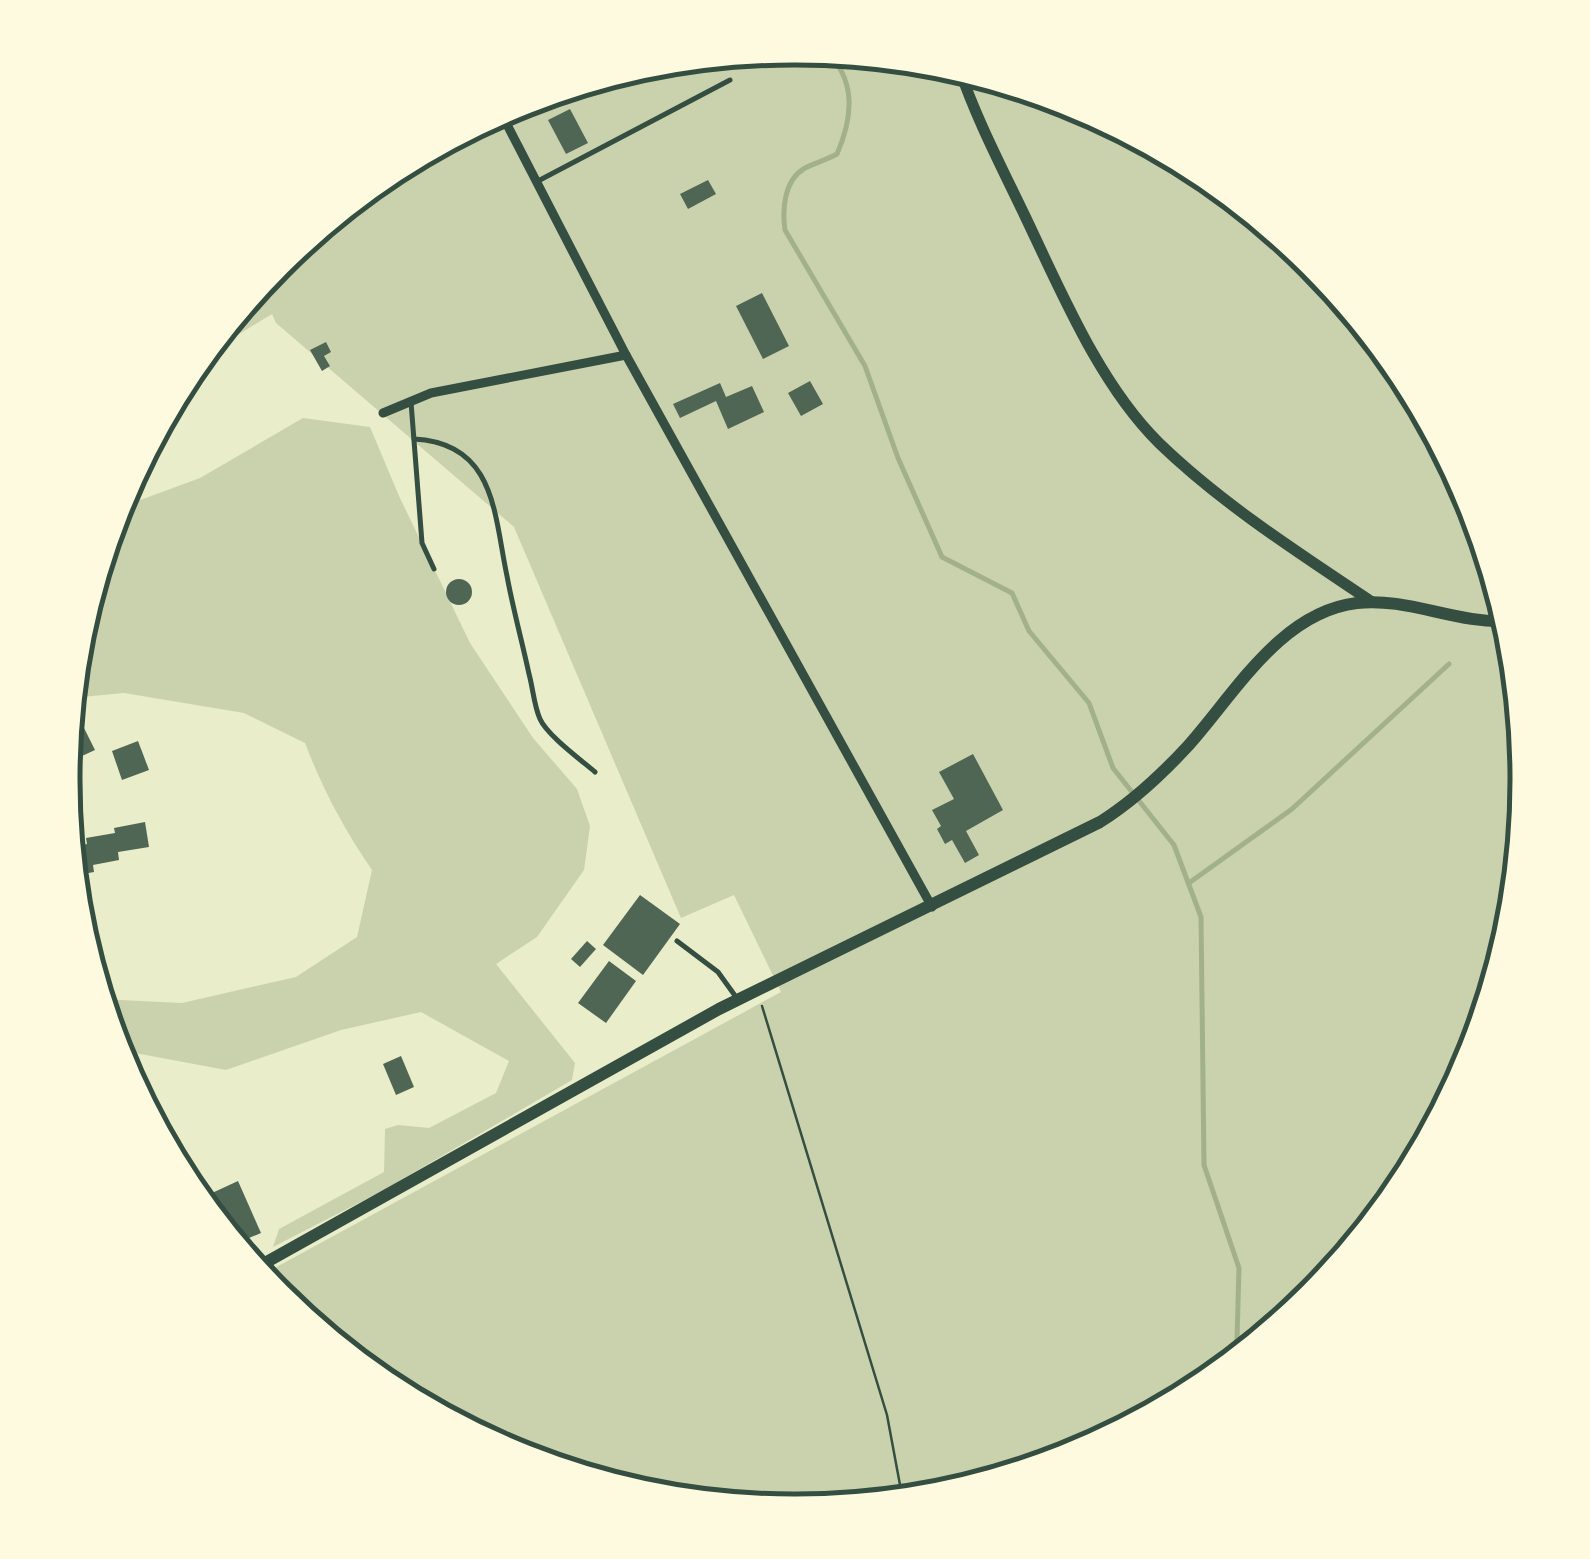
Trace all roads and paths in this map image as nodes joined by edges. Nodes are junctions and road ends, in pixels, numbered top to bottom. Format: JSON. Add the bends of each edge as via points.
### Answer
{"nodes":[{"id":1,"x":730,"y":80,"type":"dead end"},
{"id":2,"x":965,"y":86,"type":"edge"},
{"id":3,"x":507,"y":126,"type":"edge"},
{"id":4,"x":537,"y":182,"type":"junction"},
{"id":5,"x":626,"y":355,"type":"junction"},
{"id":6,"x":410,"y":402,"type":"junction"},
{"id":7,"x":383,"y":413,"type":"dead end"},
{"id":8,"x":414,"y":439,"type":"junction"},
{"id":9,"x":434,"y":569,"type":"dead end"},
{"id":10,"x":1372,"y":602,"type":"junction"},
{"id":11,"x":1491,"y":621,"type":"edge"},
{"id":12,"x":595,"y":772,"type":"dead end"},
{"id":13,"x":932,"y":907,"type":"junction"},
{"id":14,"x":677,"y":941,"type":"dead end"},
{"id":15,"x":759,"y":990,"type":"junction"},
{"id":16,"x":738,"y":1000,"type":"junction"},
{"id":17,"x":267,"y":1261,"type":"edge"},
{"id":18,"x":900,"y":1486,"type":"edge"}],
"edges":[{"from":1,"to":4,"type":"lane"},
{"from":2,"to":10,"type":"street","via":[[1109,378],[1156,440],[1208,486]]},
{"from":3,"to":4,"type":"street"},
{"from":4,"to":5,"type":"street"},
{"from":5,"to":6,"type":"street"},
{"from":5,"to":13,"type":"street"},
{"from":6,"to":7,"type":"street"},
{"from":6,"to":8,"type":"lane"},
{"from":8,"to":9,"type":"lane","via":[[422,543]]},
{"from":8,"to":12,"type":"lane","via":[[456,450],[486,483],[540,722]]},
{"from":10,"to":11,"type":"main road"},
{"from":10,"to":13,"type":"main road","via":[[1330,609],[1295,630],[1154,780],[1115,812]]},
{"from":13,"to":15,"type":"main road"},
{"from":14,"to":16,"type":"lane","via":[[723,978]]},
{"from":15,"to":16,"type":"main road"},
{"from":15,"to":18,"type":"path","via":[[888,1415]]},
{"from":16,"to":17,"type":"main road"}]}
